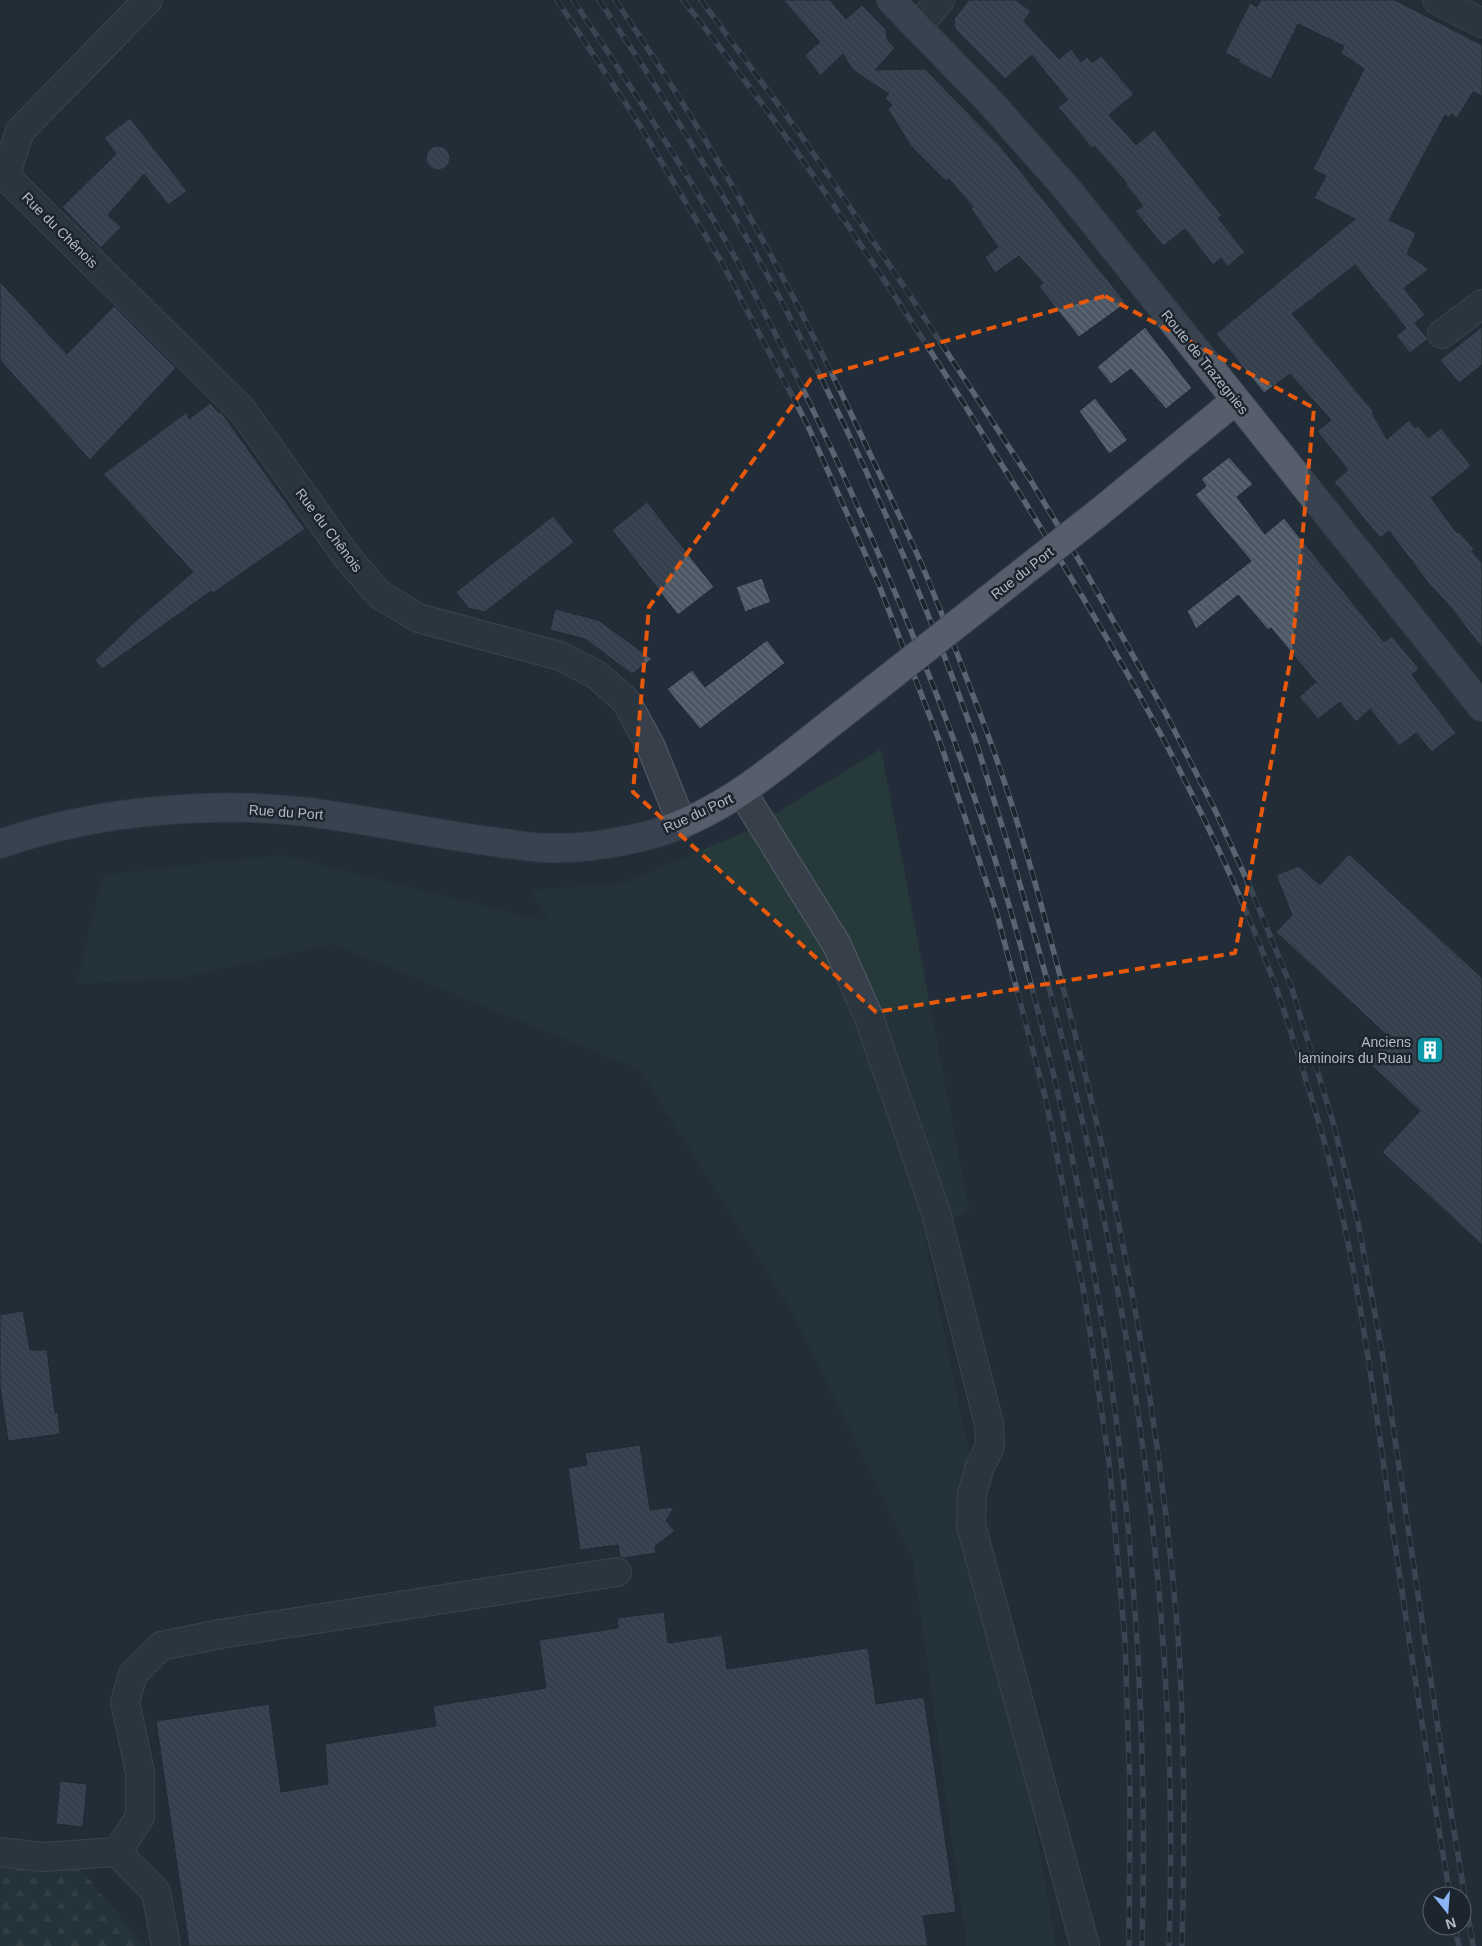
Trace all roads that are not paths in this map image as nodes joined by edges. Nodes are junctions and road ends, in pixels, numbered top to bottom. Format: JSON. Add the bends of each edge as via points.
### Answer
{"nodes":[{"id":1,"x":148,"y":0,"type":"edge"},
{"id":2,"x":892,"y":0,"type":"edge"},
{"id":3,"x":940,"y":0,"type":"edge"},
{"id":4,"x":1437,"y":0,"type":"edge"},
{"id":5,"x":1482,"y":23,"type":"edge"},
{"id":6,"x":917,"y":27,"type":"junction"},
{"id":7,"x":2,"y":174,"type":"edge"},
{"id":8,"x":1482,"y":304,"type":"edge"},
{"id":9,"x":1442,"y":334,"type":"dead end"},
{"id":10,"x":1236,"y":400,"type":"junction"},
{"id":11,"x":1482,"y":707,"type":"edge"},
{"id":12,"x":742,"y":792,"type":"junction"},
{"id":13,"x":682,"y":824,"type":"junction"},
{"id":14,"x":0,"y":844,"type":"edge"},
{"id":15,"x":617,"y":1572,"type":"dead end"},
{"id":16,"x":0,"y":1852,"type":"edge"},
{"id":17,"x":117,"y":1852,"type":"junction"},
{"id":18,"x":166,"y":1946,"type":"edge"},
{"id":19,"x":1085,"y":1946,"type":"edge"}],
"edges":[{"from":1,"to":7,"type":"street","via":[[20,131]]},
{"from":2,"to":6,"type":"main road","name":"Route de Trazegnies"},
{"from":3,"to":6,"type":"street"},
{"from":4,"to":5,"type":"street"},
{"from":6,"to":10,"type":"main road","name":"Route de Trazegnies","via":[[991,103],[1056,177]]},
{"from":7,"to":13,"type":"street","name":"Rue du Chênois","via":[[242,410],[346,557],[379,594],[418,618],[560,656],[597,675],[626,701],[651,747]]},
{"from":8,"to":9,"type":"street"},
{"from":10,"to":11,"type":"main road","name":"Route de Trazegnies"},
{"from":10,"to":12,"type":"main road","name":"Rue du Port","bridge":true,"via":[[1097,514]]},
{"from":12,"to":13,"type":"main road","name":"Rue du Port"},
{"from":12,"to":19,"type":"street","via":[[837,945],[870,1020],[936,1213],[989,1424],[990,1447],[980,1466],[972,1494],[971,1525]]},
{"from":13,"to":14,"type":"main road","name":"Rue du Port","via":[[622,841],[587,847],[546,848],[328,814],[263,808],[185,810],[109,817]]},
{"from":15,"to":17,"type":"street","via":[[161,1646],[133,1674],[125,1702],[140,1772],[140,1817]]},
{"from":16,"to":17,"type":"street","via":[[42,1857]]},
{"from":17,"to":18,"type":"street","via":[[156,1892]]}]}
